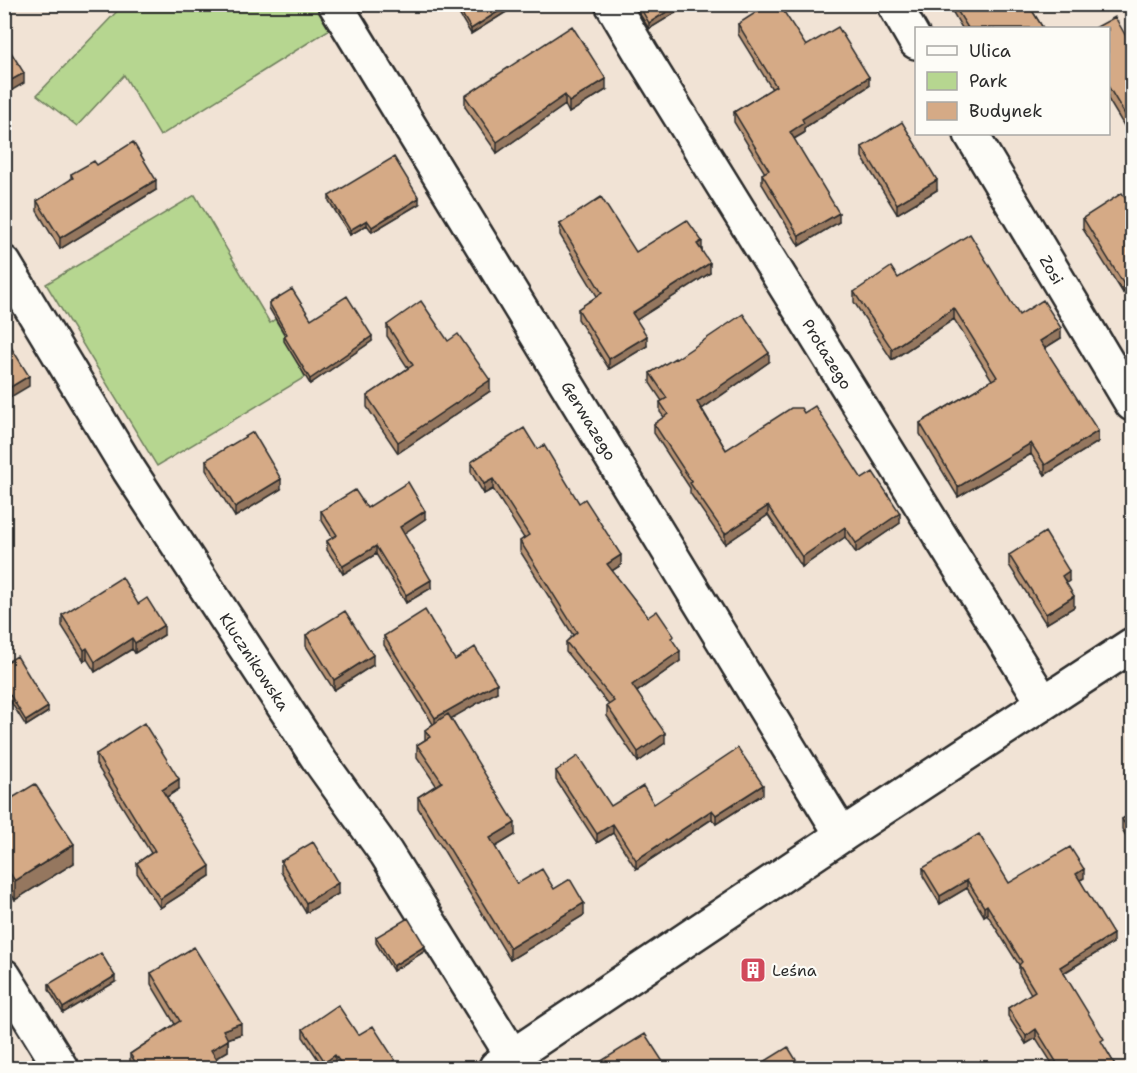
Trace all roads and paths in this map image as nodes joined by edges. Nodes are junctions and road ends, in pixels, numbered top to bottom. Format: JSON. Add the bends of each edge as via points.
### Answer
{"nodes":[{"id":1,"x":335,"y":4,"type":"edge"},
{"id":2,"x":612,"y":4,"type":"edge"},
{"id":3,"x":894,"y":4,"type":"edge"},
{"id":4,"x":915,"y":40,"type":"edge"},
{"id":5,"x":972,"y":135,"type":"edge"},
{"id":6,"x":4,"y":263,"type":"edge"},
{"id":7,"x":1132,"y":404,"type":"edge"},
{"id":8,"x":1132,"y":645,"type":"edge"},
{"id":9,"x":1043,"y":702,"type":"junction"},
{"id":10,"x":842,"y":836,"type":"junction"},
{"id":11,"x":4,"y":976,"type":"edge"},
{"id":12,"x":509,"y":1064,"type":"edge"},
{"id":13,"x":62,"y":1068,"type":"edge"}],
"edges":[{"from":1,"to":10,"type":"street","name":"Gerwazego"},
{"from":2,"to":9,"type":"street","name":"Protazego"},
{"from":3,"to":4,"type":"street"},
{"from":5,"to":7,"type":"street","name":"Zosi"},
{"from":6,"to":12,"type":"street","name":"Klucznikowska","via":[[129,470],[317,757],[386,853]]},
{"from":8,"to":9,"type":"street"},
{"from":9,"to":10,"type":"street"},
{"from":10,"to":12,"type":"street"},
{"from":11,"to":13,"type":"street"}]}
